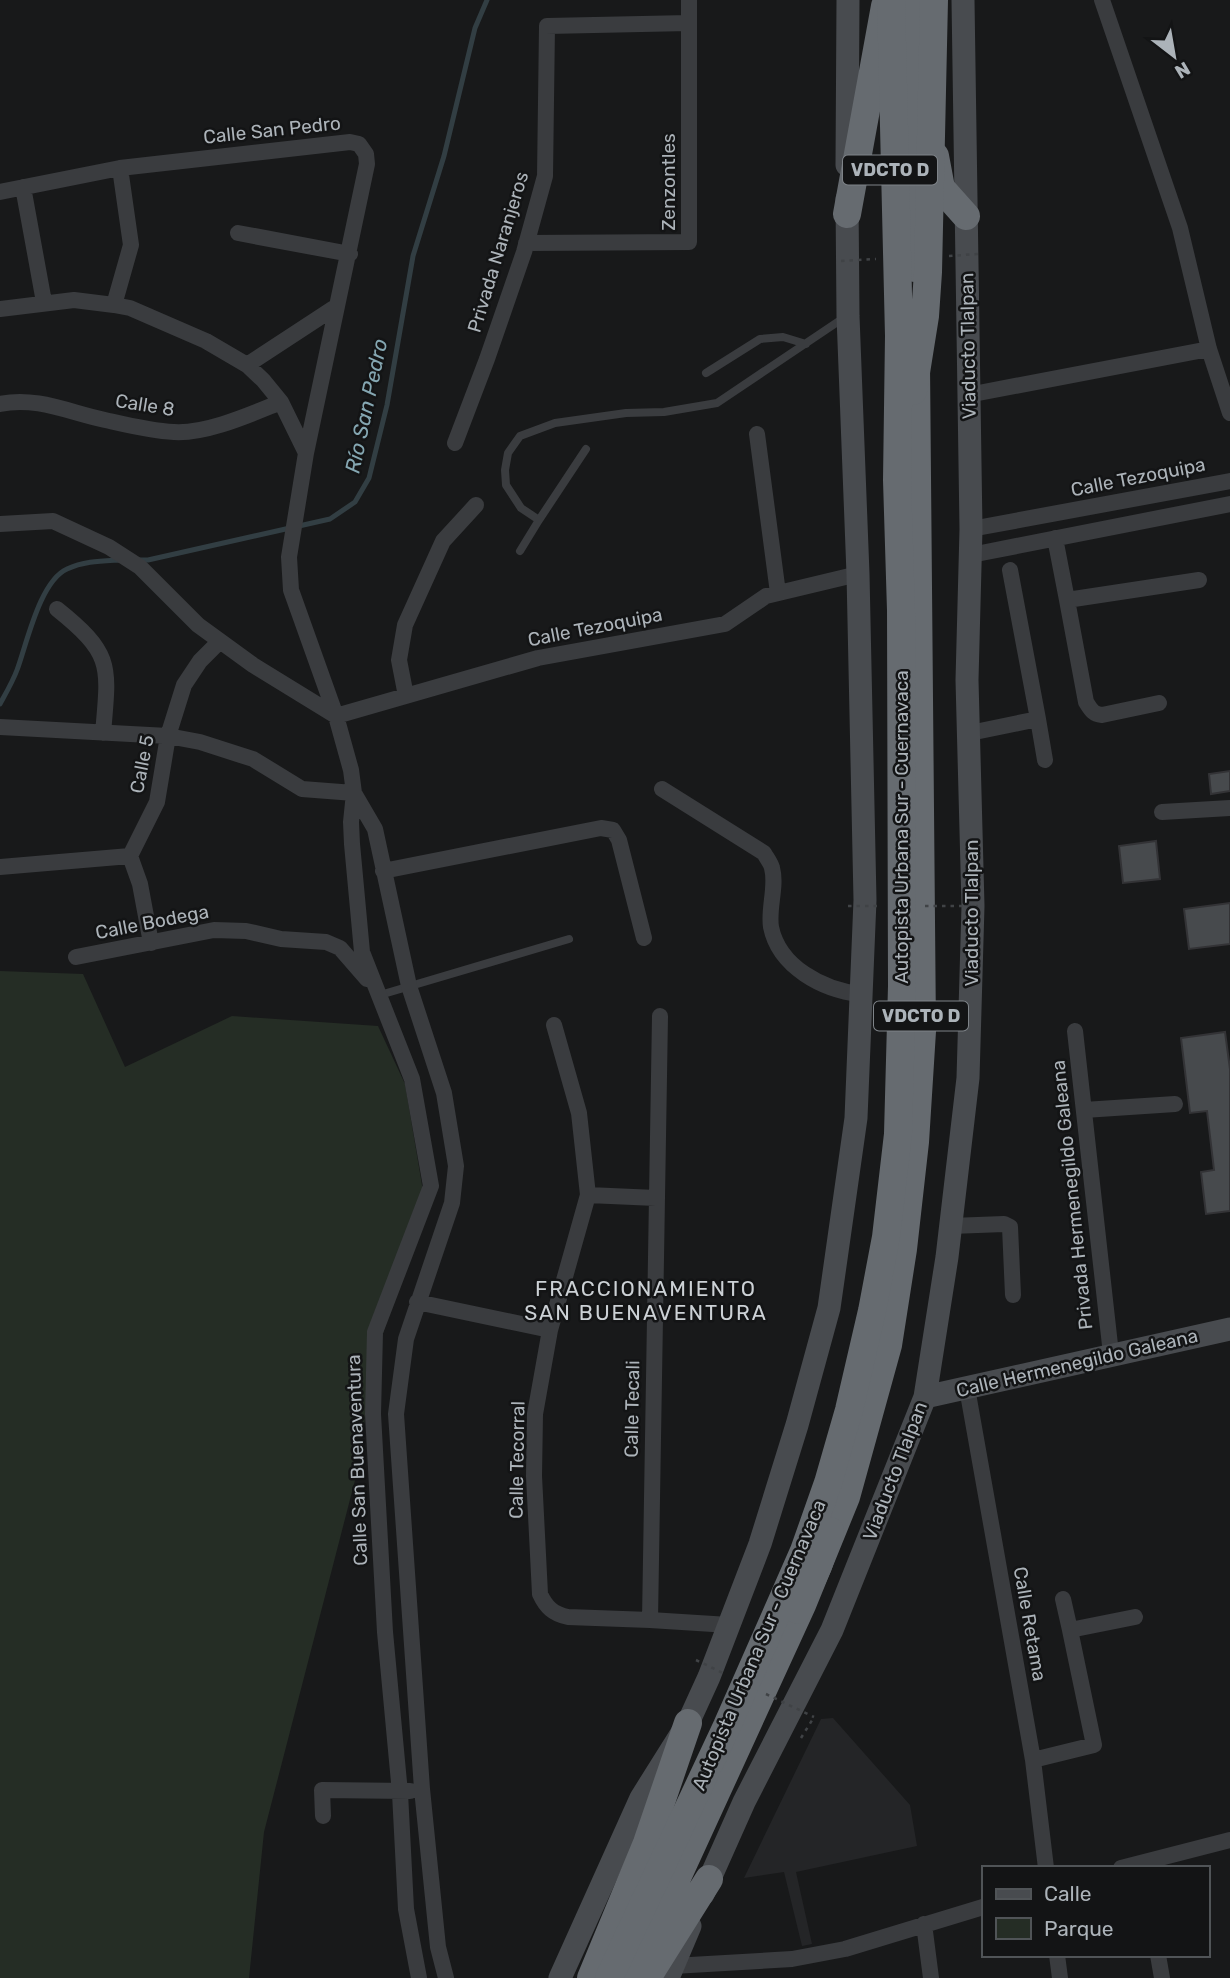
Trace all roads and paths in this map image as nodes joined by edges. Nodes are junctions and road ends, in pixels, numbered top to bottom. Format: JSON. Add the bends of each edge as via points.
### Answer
{"nodes":[{"id":1,"x":689,"y":0,"type":"edge"},
{"id":2,"x":848,"y":0,"type":"edge"},
{"id":3,"x":934,"y":0,"type":"edge"},
{"id":4,"x":963,"y":0,"type":"edge"},
{"id":5,"x":1102,"y":0,"type":"edge"},
{"id":6,"x":897,"y":1,"type":"edge"},
{"id":7,"x":689,"y":23,"type":"junction"},
{"id":8,"x":120,"y":168,"type":"junction"},
{"id":9,"x":23,"y":187,"type":"junction"},
{"id":10,"x":0,"y":192,"type":"edge"},
{"id":11,"x":847,"y":214,"type":"junction"},
{"id":12,"x":966,"y":216,"type":"junction"},
{"id":13,"x":238,"y":233,"type":"dead end"},
{"id":14,"x":526,"y":243,"type":"junction"},
{"id":15,"x":350,"y":254,"type":"junction"},
{"id":16,"x":44,"y":302,"type":"junction"},
{"id":17,"x":114,"y":304,"type":"junction"},
{"id":18,"x":337,"y":306,"type":"junction"},
{"id":19,"x":0,"y":309,"type":"edge"},
{"id":20,"x":848,"y":316,"type":"junction"},
{"id":21,"x":806,"y":344,"type":"junction"},
{"id":22,"x":1209,"y":349,"type":"junction"},
{"id":23,"x":247,"y":365,"type":"junction"},
{"id":24,"x":706,"y":373,"type":"dead end"},
{"id":25,"x":968,"y":395,"type":"junction"},
{"id":26,"x":281,"y":402,"type":"junction"},
{"id":27,"x":0,"y":404,"type":"edge"},
{"id":28,"x":910,"y":408,"type":"junction"},
{"id":29,"x":1230,"y":413,"type":"edge"},
{"id":30,"x":757,"y":434,"type":"dead end"},
{"id":31,"x":455,"y":443,"type":"dead end"},
{"id":32,"x":586,"y":449,"type":"dead end"},
{"id":33,"x":306,"y":453,"type":"junction"},
{"id":34,"x":1230,"y":481,"type":"edge"},
{"id":35,"x":1230,"y":504,"type":"edge"},
{"id":36,"x":476,"y":505,"type":"dead end"},
{"id":37,"x":539,"y":520,"type":"junction"},
{"id":38,"x":0,"y":524,"type":"edge"},
{"id":39,"x":971,"y":529,"type":"junction"},
{"id":40,"x":1055,"y":538,"type":"junction"},
{"id":41,"x":520,"y":551,"type":"dead end"},
{"id":42,"x":971,"y":555,"type":"junction"},
{"id":43,"x":289,"y":557,"type":"joint"},
{"id":44,"x":1010,"y":570,"type":"dead end"},
{"id":45,"x":858,"y":575,"type":"junction"},
{"id":46,"x":1199,"y":580,"type":"dead end"},
{"id":47,"x":778,"y":593,"type":"junction"},
{"id":48,"x":1067,"y":600,"type":"junction"},
{"id":49,"x":57,"y":609,"type":"dead end"},
{"id":50,"x":220,"y":642,"type":"junction"},
{"id":51,"x":407,"y":696,"type":"junction"},
{"id":52,"x":1159,"y":703,"type":"dead end"},
{"id":53,"x":336,"y":716,"type":"junction"},
{"id":54,"x":1038,"y":719,"type":"junction"},
{"id":55,"x":0,"y":727,"type":"edge"},
{"id":56,"x":103,"y":733,"type":"junction"},
{"id":57,"x":970,"y":733,"type":"junction"},
{"id":58,"x":168,"y":736,"type":"junction"},
{"id":59,"x":1045,"y":760,"type":"dead end"},
{"id":60,"x":662,"y":789,"type":"dead end"},
{"id":61,"x":354,"y":793,"type":"junction"},
{"id":62,"x":1230,"y":808,"type":"edge"},
{"id":63,"x":1162,"y":812,"type":"dead end"},
{"id":64,"x":130,"y":856,"type":"junction"},
{"id":65,"x":0,"y":867,"type":"edge"},
{"id":66,"x":383,"y":871,"type":"junction"},
{"id":67,"x":644,"y":938,"type":"dead end"},
{"id":68,"x":569,"y":939,"type":"dead end"},
{"id":69,"x":151,"y":943,"type":"junction"},
{"id":70,"x":76,"y":957,"type":"dead end"},
{"id":71,"x":409,"y":986,"type":"junction"},
{"id":72,"x":860,"y":994,"type":"junction"},
{"id":73,"x":380,"y":995,"type":"junction"},
{"id":74,"x":660,"y":1016,"type":"dead end"},
{"id":75,"x":554,"y":1025,"type":"dead end"},
{"id":76,"x":1076,"y":1031,"type":"dead end"},
{"id":77,"x":1175,"y":1104,"type":"dead end"},
{"id":78,"x":1084,"y":1110,"type":"junction"},
{"id":79,"x":588,"y":1195,"type":"junction"},
{"id":80,"x":656,"y":1198,"type":"junction"},
{"id":81,"x":951,"y":1226,"type":"junction"},
{"id":82,"x":1013,"y":1295,"type":"dead end"},
{"id":83,"x":418,"y":1302,"type":"junction"},
{"id":84,"x":1230,"y":1329,"type":"edge"},
{"id":85,"x":550,"y":1330,"type":"junction"},
{"id":86,"x":1111,"y":1354,"type":"junction"},
{"id":87,"x":967,"y":1388,"type":"junction"},
{"id":88,"x":925,"y":1397,"type":"junction"},
{"id":89,"x":1063,"y":1599,"type":"dead end"},
{"id":90,"x":1135,"y":1616,"type":"dead end"},
{"id":91,"x":650,"y":1619,"type":"junction"},
{"id":92,"x":729,"y":1625,"type":"junction"},
{"id":93,"x":1070,"y":1630,"type":"junction"},
{"id":94,"x":814,"y":1717,"type":"dead end"},
{"id":95,"x":688,"y":1723,"type":"junction"},
{"id":96,"x":795,"y":1747,"type":"dead end"},
{"id":97,"x":1033,"y":1760,"type":"junction"},
{"id":98,"x":422,"y":1789,"type":"junction"},
{"id":99,"x":400,"y":1793,"type":"junction"},
{"id":100,"x":323,"y":1816,"type":"dead end"},
{"id":101,"x":1230,"y":1840,"type":"edge"},
{"id":102,"x":1140,"y":1865,"type":"edge"},
{"id":103,"x":1046,"y":1866,"type":"edge"},
{"id":104,"x":709,"y":1880,"type":"junction"},
{"id":105,"x":982,"y":1907,"type":"edge"},
{"id":106,"x":924,"y":1924,"type":"junction"},
{"id":107,"x":438,"y":1947,"type":"junction"},
{"id":108,"x":1057,"y":1957,"type":"edge"},
{"id":109,"x":1158,"y":1957,"type":"edge"},
{"id":110,"x":671,"y":1972,"type":"edge"},
{"id":111,"x":417,"y":1977,"type":"edge"},
{"id":112,"x":446,"y":1978,"type":"edge"},
{"id":113,"x":560,"y":1978,"type":"edge"},
{"id":114,"x":591,"y":1978,"type":"edge"},
{"id":115,"x":607,"y":1978,"type":"edge"},
{"id":116,"x":630,"y":1978,"type":"edge"},
{"id":117,"x":646,"y":1978,"type":"edge"},
{"id":118,"x":931,"y":1978,"type":"edge"},
{"id":119,"x":1060,"y":1978,"type":"edge"},
{"id":120,"x":1162,"y":1978,"type":"edge"}],
"edges":[{"from":1,"to":7,"type":"street","name":"Zenzontles"},
{"from":2,"to":11,"type":"main road"},
{"from":3,"to":28,"type":"highway","bridge":true,"via":[[928,283]]},
{"from":4,"to":12,"type":"main road","name":"Viaducto Tlalpan"},
{"from":5,"to":22,"type":"street","via":[[1180,228]]},
{"from":6,"to":11,"type":"highway"},
{"from":6,"to":12,"type":"highway","via":[[918,16],[937,172],[941,188]]},
{"from":6,"to":28,"type":"highway","name":"Autopista Urbana Sur - Cuernavaca"},
{"from":6,"to":115,"type":"highway","name":"Autopista Urbana Sur - Cuernavaca","bridge":true,"via":[[902,986],[898,1134],[886,1237],[849,1410],[804,1551]]},
{"from":6,"to":116,"type":"highway","name":"Viaducto Tlalpan","number":"VDCTO D","via":[[915,180],[922,1031],[903,1249],[888,1345],[846,1497],[802,1605]]},
{"from":7,"to":14,"type":"street","name":"Privada Naranjeros","via":[[547,26],[545,176]]},
{"from":7,"to":14,"type":"street","name":"Zenzontles","via":[[689,242]]},
{"from":8,"to":9,"type":"street","name":"Calle San Pedro"},
{"from":8,"to":15,"type":"street","name":"Calle San Pedro","via":[[359,144],[367,164]]},
{"from":8,"to":17,"type":"street","via":[[131,245]]},
{"from":9,"to":10,"type":"street","name":"Calle San Pedro"},
{"from":9,"to":16,"type":"street"},
{"from":11,"to":20,"type":"main road"},
{"from":12,"to":25,"type":"main road","name":"Viaducto Tlalpan"},
{"from":13,"to":15,"type":"street"},
{"from":14,"to":31,"type":"street","name":"Privada Naranjeros"},
{"from":15,"to":18,"type":"street","name":"Calle San Pedro"},
{"from":16,"to":17,"type":"street"},
{"from":16,"to":19,"type":"street"},
{"from":17,"to":23,"type":"street","via":[[206,341]]},
{"from":18,"to":23,"type":"street"},
{"from":18,"to":33,"type":"street","name":"Calle San Pedro"},
{"from":20,"to":21,"type":"lane"},
{"from":20,"to":45,"type":"main road"},
{"from":21,"to":24,"type":"lane","via":[[783,337],[760,339]]},
{"from":21,"to":37,"type":"lane","via":[[717,403],[555,423],[520,436],[508,453],[506,485],[521,508]]},
{"from":22,"to":25,"type":"street"},
{"from":22,"to":29,"type":"street"},
{"from":23,"to":26,"type":"street"},
{"from":25,"to":39,"type":"main road","name":"Viaducto Tlalpan"},
{"from":26,"to":27,"type":"street","name":"Calle 8","via":[[228,424],[175,433],[59,407],[12,401]]},
{"from":26,"to":33,"type":"street"},
{"from":28,"to":116,"type":"highway","name":"Autopista Urbana Sur - Cuernavaca","bridge":true,"via":[[914,1003],[910,1140],[884,1332],[842,1496],[818,1566]]},
{"from":30,"to":47,"type":"street"},
{"from":32,"to":37,"type":"lane"},
{"from":33,"to":43,"type":"street","name":"Calle San Pedro"},
{"from":34,"to":39,"type":"street","name":"Calle Tezoquipa"},
{"from":35,"to":40,"type":"street"},
{"from":36,"to":51,"type":"street","via":[[443,541],[405,625],[399,660]]},
{"from":37,"to":41,"type":"lane"},
{"from":38,"to":50,"type":"street","via":[[53,521],[109,547],[140,567]]},
{"from":39,"to":42,"type":"main road","name":"Viaducto Tlalpan"},
{"from":40,"to":42,"type":"street"},
{"from":40,"to":48,"type":"street"},
{"from":42,"to":57,"type":"main road","name":"Viaducto Tlalpan"},
{"from":43,"to":53,"type":"street","name":"Calle San Buenaventura","via":[[291,590]]},
{"from":44,"to":54,"type":"street"},
{"from":45,"to":47,"type":"street","name":"Calle Tezoquipa"},
{"from":45,"to":72,"type":"main road","via":[[864,900]]},
{"from":46,"to":48,"type":"street"},
{"from":47,"to":51,"type":"street","name":"Calle Tezoquipa","via":[[724,624],[538,658]]},
{"from":48,"to":52,"type":"street","via":[[1090,710],[1102,715]]},
{"from":49,"to":56,"type":"street","via":[[102,654],[108,678]]},
{"from":50,"to":53,"type":"street"},
{"from":50,"to":58,"type":"street","name":"Calle 5","via":[[184,685]]},
{"from":51,"to":53,"type":"street","name":"Calle Tezoquipa"},
{"from":53,"to":61,"type":"street","name":"Calle San Buenaventura"},
{"from":54,"to":57,"type":"street"},
{"from":54,"to":59,"type":"street"},
{"from":55,"to":56,"type":"street"},
{"from":56,"to":58,"type":"street"},
{"from":57,"to":81,"type":"main road","name":"Viaducto Tlalpan","via":[[973,906],[968,1078]]},
{"from":58,"to":61,"type":"street","via":[[253,759],[302,789]]},
{"from":58,"to":64,"type":"street","name":"Calle 5","via":[[157,802]]},
{"from":60,"to":72,"type":"street","via":[[764,853],[772,867],[771,927],[783,954],[816,981]]},
{"from":61,"to":66,"type":"street","name":"Calle San Buenaventura","via":[[375,829]]},
{"from":61,"to":73,"type":"street","name":"Calle San Buenaventura","via":[[351,822],[362,952]]},
{"from":62,"to":63,"type":"street"},
{"from":64,"to":65,"type":"street"},
{"from":64,"to":69,"type":"street","via":[[141,884]]},
{"from":66,"to":67,"type":"street","via":[[601,828],[613,830]]},
{"from":66,"to":71,"type":"street","name":"Calle San Buenaventura"},
{"from":68,"to":71,"type":"lane"},
{"from":69,"to":70,"type":"street","name":"Calle Bodega"},
{"from":69,"to":73,"type":"street","name":"Calle Bodega","via":[[214,930],[326,942],[340,948]]},
{"from":71,"to":73,"type":"lane"},
{"from":71,"to":83,"type":"street","name":"Calle San Buenaventura","via":[[443,1093],[456,1166],[452,1203]]},
{"from":72,"to":92,"type":"main road","via":[[856,1118],[829,1308],[760,1544]]},
{"from":73,"to":99,"type":"street","name":"Calle San Buenaventura","via":[[412,1079],[431,1186],[375,1332],[373,1428]]},
{"from":74,"to":80,"type":"street","name":"Calle Tecali"},
{"from":75,"to":79,"type":"street","via":[[579,1112]]},
{"from":76,"to":78,"type":"street","name":"Privada Hermenegildo Galeana"},
{"from":77,"to":78,"type":"street"},
{"from":78,"to":86,"type":"street","name":"Privada Hermenegildo Galeana"},
{"from":79,"to":80,"type":"street"},
{"from":79,"to":85,"type":"street","name":"Calle Tecorral"},
{"from":80,"to":91,"type":"street","name":"Calle Tecali"},
{"from":81,"to":82,"type":"street","via":[[1010,1227]]},
{"from":81,"to":88,"type":"main road","name":"Viaducto Tlalpan"},
{"from":83,"to":85,"type":"street"},
{"from":83,"to":98,"type":"street","name":"Calle San Buenaventura","via":[[406,1339],[396,1414]]},
{"from":84,"to":86,"type":"main road","name":"Calle Hermenegildo Galeana"},
{"from":85,"to":91,"type":"street","name":"Calle Tecorral","via":[[535,1414],[540,1594],[556,1615],[568,1618]]},
{"from":86,"to":87,"type":"main road","name":"Calle Hermenegildo Galeana"},
{"from":87,"to":88,"type":"main road","name":"Calle Hermenegildo Galeana"},
{"from":87,"to":97,"type":"street","name":"Calle Retama"},
{"from":88,"to":104,"type":"main road","name":"Viaducto Tlalpan","via":[[832,1630]]},
{"from":89,"to":93,"type":"street"},
{"from":90,"to":93,"type":"street"},
{"from":91,"to":92,"type":"street"},
{"from":92,"to":95,"type":"main road"},
{"from":93,"to":97,"type":"street","via":[[1094,1745]]},
{"from":94,"to":96,"type":"path"},
{"from":95,"to":113,"type":"main road","via":[[641,1798]]},
{"from":95,"to":114,"type":"highway","via":[[647,1843]]},
{"from":97,"to":103,"type":"street","name":"Calle Retama"},
{"from":98,"to":99,"type":"street"},
{"from":98,"to":107,"type":"street","name":"Calle San Buenaventura"},
{"from":99,"to":100,"type":"street","via":[[322,1790]]},
{"from":99,"to":111,"type":"street","name":"Calle San Buenaventura","via":[[406,1909]]},
{"from":101,"to":102,"type":"street"},
{"from":104,"to":110,"type":"main road","name":"Viaducto Tlalpan"},
{"from":104,"to":117,"type":"highway"},
{"from":105,"to":106,"type":"street"},
{"from":106,"to":110,"type":"street","via":[[845,1949]]},
{"from":106,"to":118,"type":"street"},
{"from":107,"to":111,"type":"street"},
{"from":107,"to":112,"type":"street","name":"Calle San Buenaventura"},
{"from":108,"to":119,"type":"street"},
{"from":109,"to":120,"type":"street"}]}
